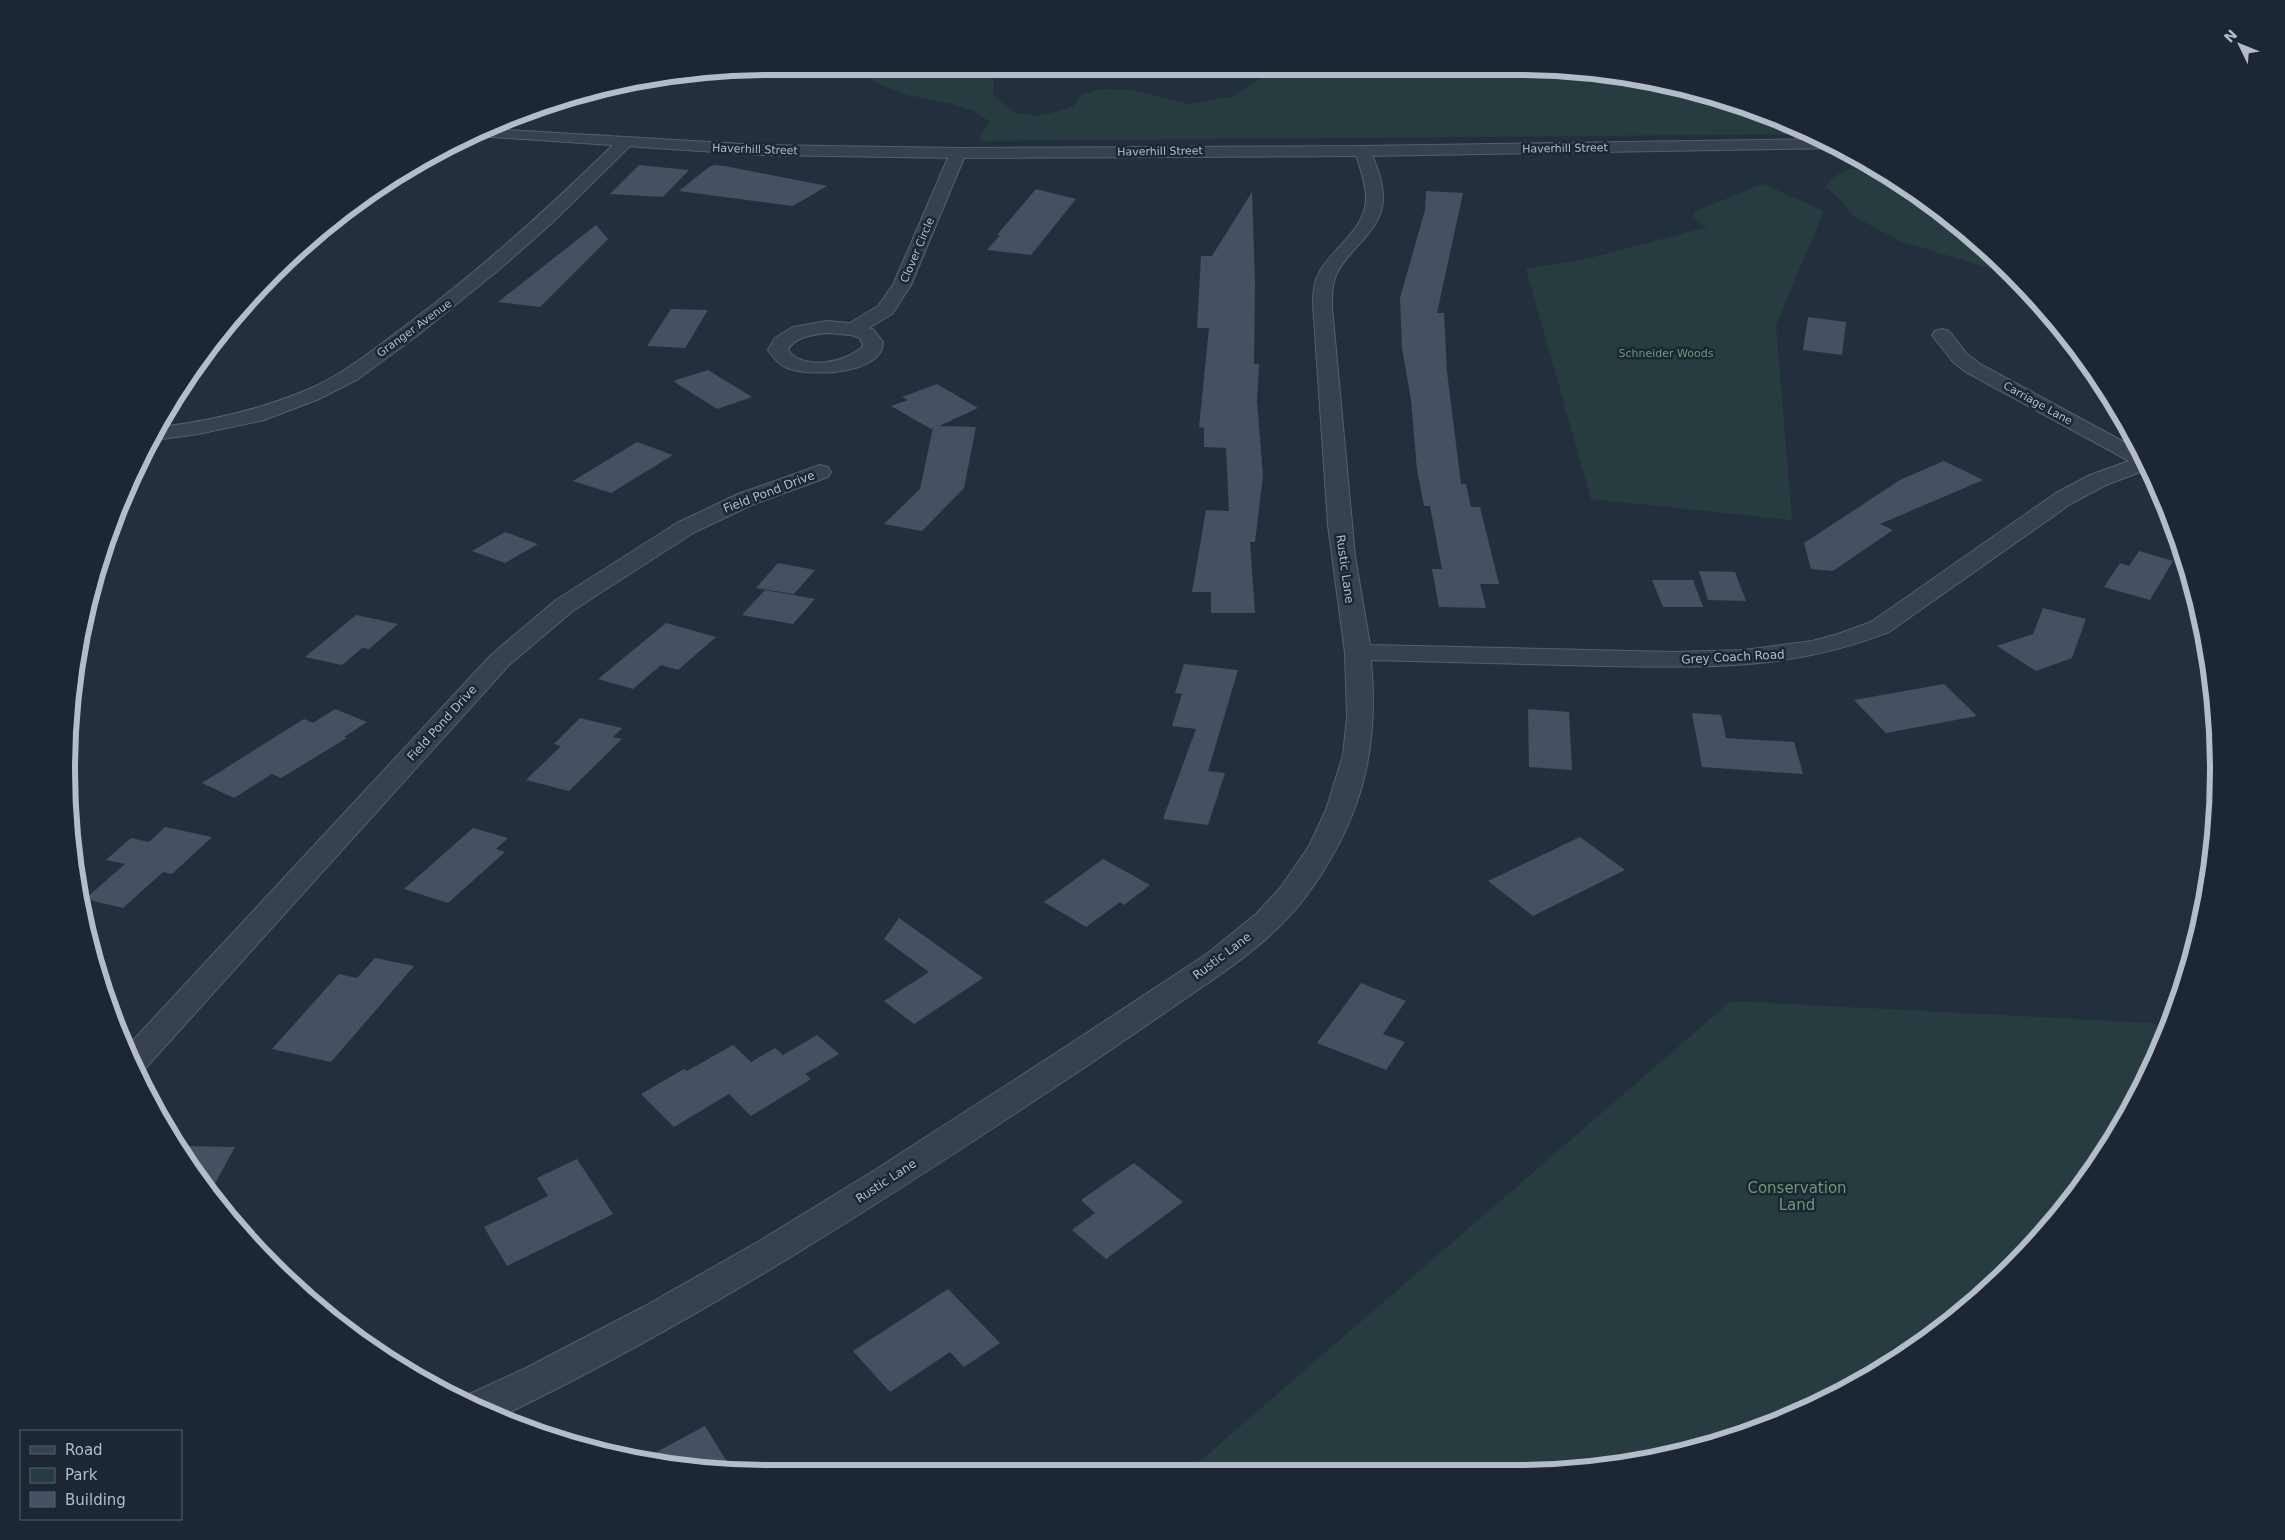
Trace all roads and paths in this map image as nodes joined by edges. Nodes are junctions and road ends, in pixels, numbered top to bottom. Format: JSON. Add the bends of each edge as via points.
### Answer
{"nodes":[{"id":1,"x":492,"y":134,"type":"edge"},
{"id":2,"x":624,"y":143,"type":"junction"},
{"id":3,"x":1816,"y":144,"type":"edge"},
{"id":4,"x":1364,"y":151,"type":"junction"},
{"id":5,"x":958,"y":153,"type":"junction"},
{"id":6,"x":854,"y":329,"type":"dead end"},
{"id":7,"x":1942,"y":335,"type":"dead end"},
{"id":8,"x":162,"y":433,"type":"edge"},
{"id":9,"x":2135,"y":457,"type":"edge"},
{"id":10,"x":2139,"y":464,"type":"edge"},
{"id":11,"x":820,"y":472,"type":"dead end"},
{"id":12,"x":1358,"y":652,"type":"junction"},
{"id":13,"x":137,"y":1055,"type":"edge"},
{"id":14,"x":487,"y":1404,"type":"edge"}],
"edges":[{"from":1,"to":2,"type":"street","name":"Haverhill Street"},
{"from":2,"to":5,"type":"street","name":"Haverhill Street","via":[[768,150]]},
{"from":2,"to":8,"type":"street","name":"Granger Avenue","via":[[511,252],[361,367],[314,395],[270,411]]},
{"from":3,"to":4,"type":"street","name":"Haverhill Street"},
{"from":4,"to":5,"type":"street","name":"Haverhill Street"},
{"from":4,"to":12,"type":"street","name":"Rustic Lane","via":[[1375,198],[1373,210],[1328,273],[1322,294],[1343,559]]},
{"from":5,"to":6,"type":"street","name":"Clover Circle","via":[[902,285],[885,310]]},
{"from":7,"to":9,"type":"street","name":"Carriage Lane","via":[[1973,368]]},
{"from":10,"to":12,"type":"street","name":"Grey Coach Road","via":[[2079,488],[1880,627],[1858,637],[1810,650],[1779,656],[1699,660]]},
{"from":11,"to":13,"type":"street","name":"Field Pond Drive","via":[[746,499],[686,528],[593,586],[530,633],[493,667]]},
{"from":12,"to":14,"type":"street","name":"Rustic Lane","via":[[1360,706],[1357,754],[1348,790],[1312,865],[1291,895],[1262,925],[1164,998],[734,1276],[595,1352]]}]}
